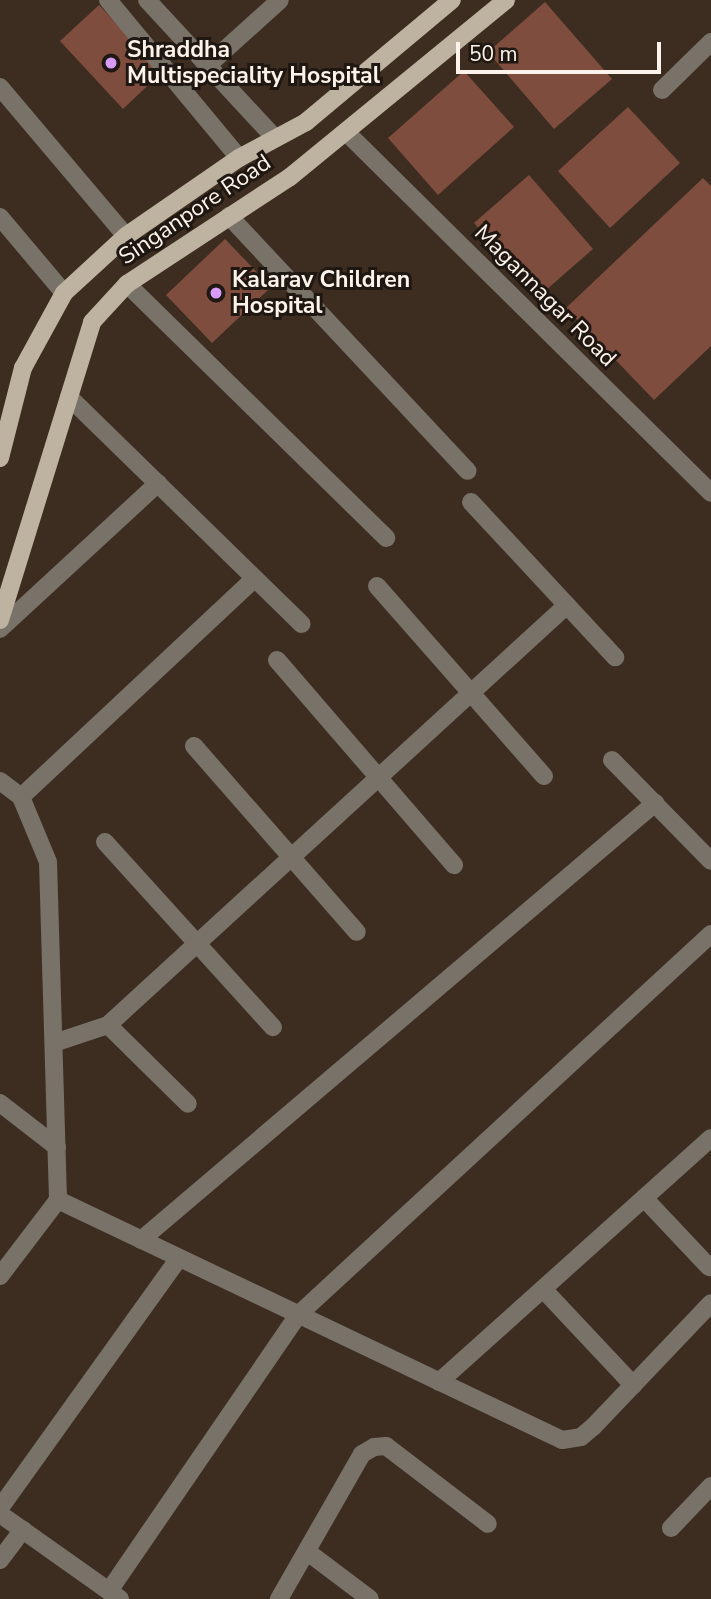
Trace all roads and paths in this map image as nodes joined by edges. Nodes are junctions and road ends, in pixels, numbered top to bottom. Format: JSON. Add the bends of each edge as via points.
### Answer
{"nodes":[{"id":1,"x":108,"y":0,"type":"edge"},
{"id":2,"x":147,"y":0,"type":"edge"},
{"id":3,"x":280,"y":0,"type":"edge"},
{"id":4,"x":452,"y":0,"type":"edge"},
{"id":5,"x":506,"y":0,"type":"edge"},
{"id":6,"x":711,"y":43,"type":"edge"},
{"id":7,"x":207,"y":65,"type":"junction"},
{"id":8,"x":0,"y":87,"type":"edge"},
{"id":9,"x":663,"y":90,"type":"dead end"},
{"id":10,"x":346,"y":132,"type":"junction"},
{"id":11,"x":274,"y":137,"type":"junction"},
{"id":12,"x":239,"y":158,"type":"junction"},
{"id":13,"x":229,"y":216,"type":"junction"},
{"id":14,"x":0,"y":217,"type":"edge"},
{"id":15,"x":126,"y":236,"type":"junction"},
{"id":16,"x":127,"y":284,"type":"junction"},
{"id":17,"x":64,"y":293,"type":"junction"},
{"id":18,"x":69,"y":397,"type":"junction"},
{"id":19,"x":0,"y":458,"type":"edge"},
{"id":20,"x":468,"y":471,"type":"dead end"},
{"id":21,"x":158,"y":483,"type":"junction"},
{"id":22,"x":711,"y":493,"type":"edge"},
{"id":23,"x":471,"y":502,"type":"dead end"},
{"id":24,"x":386,"y":538,"type":"dead end"},
{"id":25,"x":255,"y":578,"type":"junction"},
{"id":26,"x":377,"y":586,"type":"dead end"},
{"id":27,"x":567,"y":605,"type":"junction"},
{"id":28,"x":0,"y":620,"type":"edge"},
{"id":29,"x":302,"y":624,"type":"dead end"},
{"id":30,"x":0,"y":629,"type":"edge"},
{"id":31,"x":615,"y":657,"type":"dead end"},
{"id":32,"x":277,"y":660,"type":"dead end"},
{"id":33,"x":471,"y":693,"type":"junction"},
{"id":34,"x":194,"y":746,"type":"dead end"},
{"id":35,"x":612,"y":760,"type":"dead end"},
{"id":36,"x":544,"y":776,"type":"dead end"},
{"id":37,"x":379,"y":778,"type":"junction"},
{"id":38,"x":0,"y":780,"type":"edge"},
{"id":39,"x":20,"y":797,"type":"junction"},
{"id":40,"x":655,"y":803,"type":"junction"},
{"id":41,"x":105,"y":842,"type":"dead end"},
{"id":42,"x":292,"y":857,"type":"junction"},
{"id":43,"x":711,"y":861,"type":"edge"},
{"id":44,"x":454,"y":865,"type":"dead end"},
{"id":45,"x":357,"y":932,"type":"dead end"},
{"id":46,"x":711,"y":934,"type":"edge"},
{"id":47,"x":197,"y":943,"type":"junction"},
{"id":48,"x":107,"y":1025,"type":"junction"},
{"id":49,"x":272,"y":1027,"type":"dead end"},
{"id":50,"x":54,"y":1043,"type":"junction"},
{"id":51,"x":0,"y":1103,"type":"edge"},
{"id":52,"x":188,"y":1104,"type":"dead end"},
{"id":53,"x":711,"y":1138,"type":"edge"},
{"id":54,"x":57,"y":1147,"type":"junction"},
{"id":55,"x":644,"y":1198,"type":"junction"},
{"id":56,"x":58,"y":1200,"type":"junction"},
{"id":57,"x":141,"y":1240,"type":"junction"},
{"id":58,"x":179,"y":1258,"type":"junction"},
{"id":59,"x":709,"y":1267,"type":"dead end"},
{"id":60,"x":1,"y":1272,"type":"edge"},
{"id":61,"x":543,"y":1289,"type":"junction"},
{"id":62,"x":711,"y":1303,"type":"edge"},
{"id":63,"x":298,"y":1315,"type":"junction"},
{"id":64,"x":439,"y":1382,"type":"junction"},
{"id":65,"x":633,"y":1385,"type":"junction"},
{"id":66,"x":711,"y":1486,"type":"edge"},
{"id":67,"x":0,"y":1508,"type":"edge"},
{"id":68,"x":0,"y":1514,"type":"edge"},
{"id":69,"x":488,"y":1524,"type":"dead end"},
{"id":70,"x":671,"y":1528,"type":"dead end"},
{"id":71,"x":23,"y":1530,"type":"junction"},
{"id":72,"x":309,"y":1553,"type":"junction"},
{"id":73,"x":0,"y":1560,"type":"edge"},
{"id":74,"x":114,"y":1595,"type":"edge"},
{"id":75,"x":279,"y":1599,"type":"edge"},
{"id":76,"x":370,"y":1599,"type":"edge"}],
"edges":[{"from":1,"to":12,"type":"street"},
{"from":2,"to":7,"type":"street"},
{"from":3,"to":7,"type":"street"},
{"from":4,"to":11,"type":"main road","name":"Singanpore Road","via":[[306,122]]},
{"from":5,"to":10,"type":"main road","name":"Singanpore Road"},
{"from":6,"to":9,"type":"street"},
{"from":7,"to":11,"type":"street"},
{"from":8,"to":15,"type":"street"},
{"from":10,"to":13,"type":"main road","name":"Singanpore Road"},
{"from":10,"to":22,"type":"street","name":"Magannagar Road"},
{"from":11,"to":12,"type":"main road","name":"Singanpore Road"},
{"from":12,"to":15,"type":"main road","name":"Singanpore Road"},
{"from":13,"to":16,"type":"main road","name":"Singanpore Road"},
{"from":13,"to":20,"type":"street"},
{"from":14,"to":17,"type":"street"},
{"from":15,"to":17,"type":"main road","name":"Singanpore Road"},
{"from":16,"to":18,"type":"main road","name":"Singanpore Road","via":[[92,322]]},
{"from":16,"to":24,"type":"street"},
{"from":17,"to":19,"type":"main road","name":"Singanpore Road","via":[[23,369]]},
{"from":18,"to":21,"type":"street"},
{"from":18,"to":28,"type":"main road","name":"Singanpore Road"},
{"from":21,"to":25,"type":"street"},
{"from":21,"to":30,"type":"street"},
{"from":23,"to":27,"type":"street"},
{"from":25,"to":29,"type":"street"},
{"from":25,"to":39,"type":"street"},
{"from":26,"to":33,"type":"street"},
{"from":27,"to":31,"type":"street"},
{"from":27,"to":33,"type":"street"},
{"from":32,"to":37,"type":"street"},
{"from":33,"to":36,"type":"street"},
{"from":33,"to":37,"type":"street"},
{"from":34,"to":42,"type":"street"},
{"from":35,"to":40,"type":"street"},
{"from":37,"to":42,"type":"street"},
{"from":37,"to":44,"type":"street"},
{"from":38,"to":39,"type":"street"},
{"from":39,"to":50,"type":"street","via":[[48,862]]},
{"from":40,"to":43,"type":"street"},
{"from":40,"to":57,"type":"street"},
{"from":41,"to":47,"type":"street"},
{"from":42,"to":45,"type":"street"},
{"from":42,"to":47,"type":"street"},
{"from":46,"to":63,"type":"street"},
{"from":47,"to":48,"type":"street"},
{"from":47,"to":49,"type":"street"},
{"from":48,"to":50,"type":"street"},
{"from":48,"to":52,"type":"street"},
{"from":50,"to":54,"type":"street"},
{"from":51,"to":54,"type":"street"},
{"from":53,"to":55,"type":"street"},
{"from":54,"to":56,"type":"street"},
{"from":55,"to":59,"type":"street"},
{"from":55,"to":61,"type":"street"},
{"from":56,"to":57,"type":"street"},
{"from":56,"to":60,"type":"street"},
{"from":57,"to":58,"type":"street"},
{"from":58,"to":63,"type":"street"},
{"from":58,"to":67,"type":"street"},
{"from":61,"to":64,"type":"street"},
{"from":61,"to":65,"type":"street"},
{"from":62,"to":65,"type":"street"},
{"from":63,"to":64,"type":"street"},
{"from":63,"to":74,"type":"street"},
{"from":64,"to":65,"type":"street","via":[[562,1440],[581,1437]]},
{"from":66,"to":70,"type":"street"},
{"from":68,"to":71,"type":"street"},
{"from":69,"to":72,"type":"street","via":[[386,1446],[374,1447],[362,1454]]},
{"from":71,"to":73,"type":"street"},
{"from":71,"to":74,"type":"street"},
{"from":72,"to":75,"type":"street"},
{"from":72,"to":76,"type":"street"}]}
